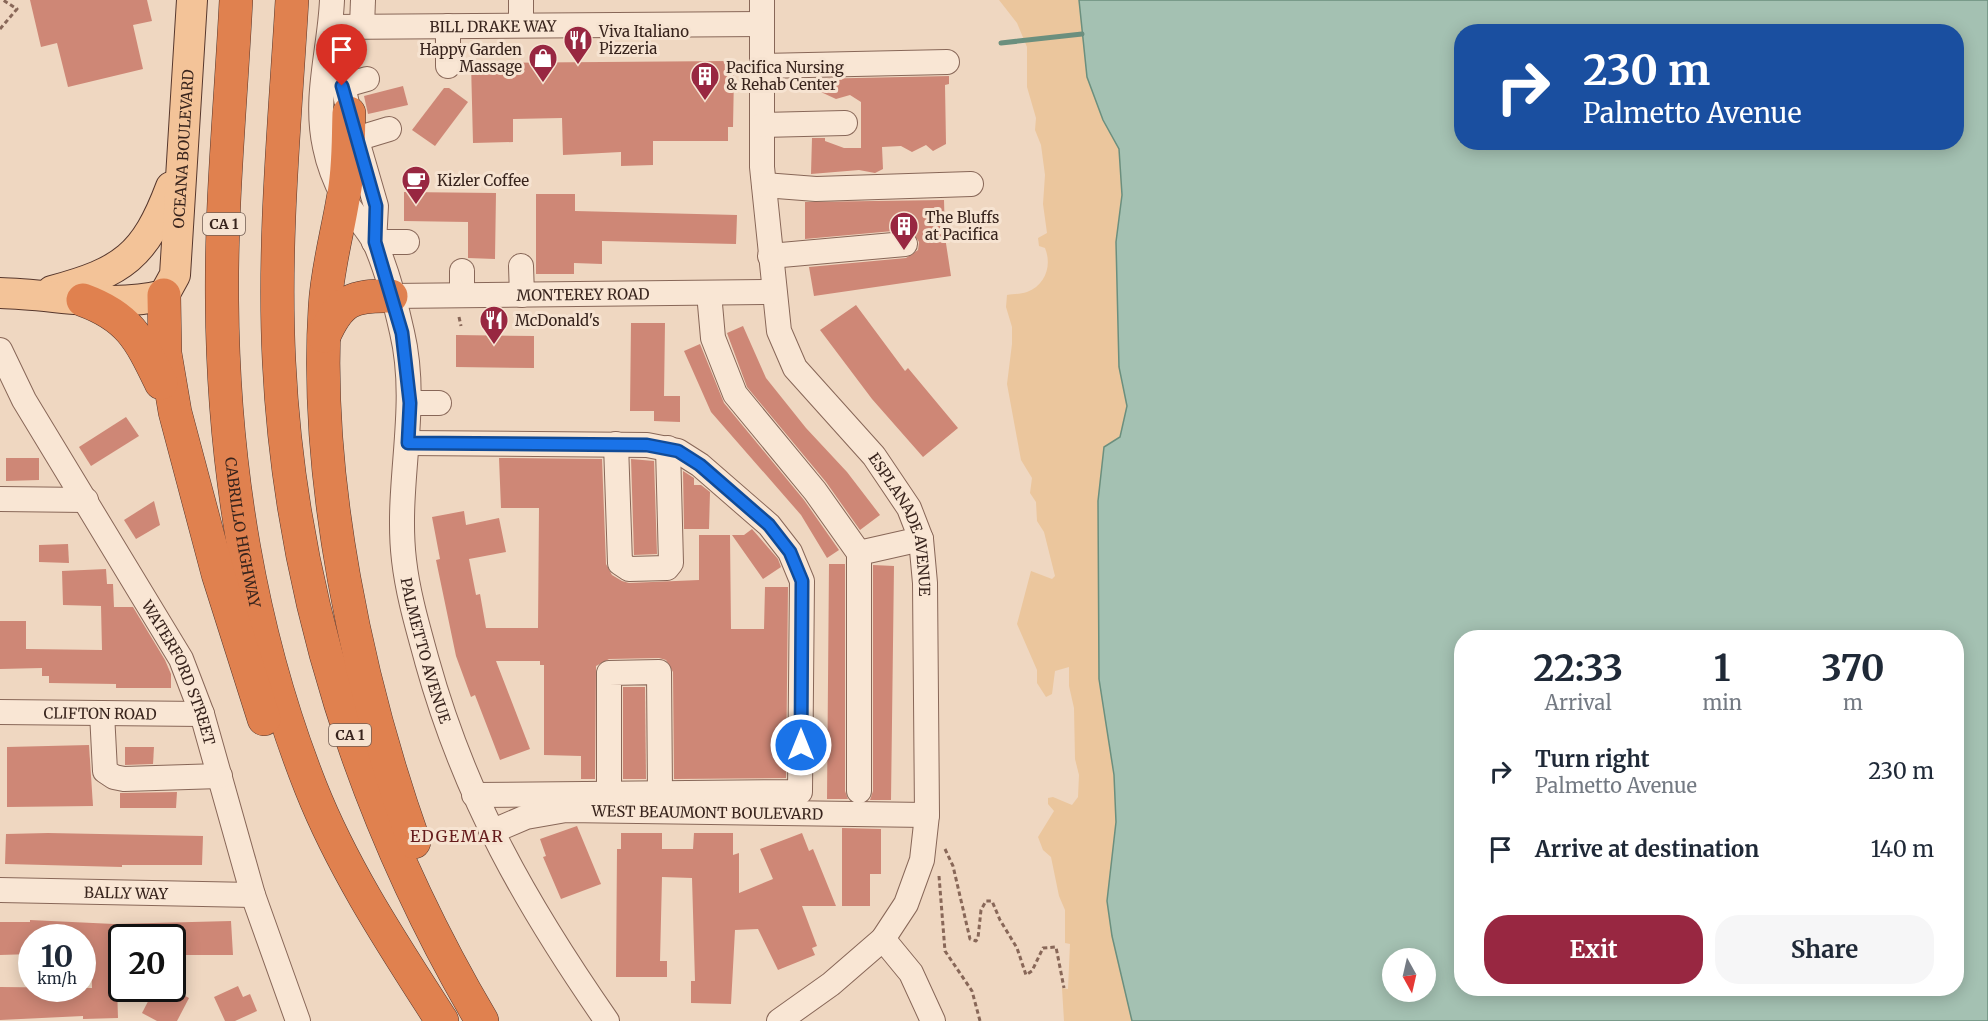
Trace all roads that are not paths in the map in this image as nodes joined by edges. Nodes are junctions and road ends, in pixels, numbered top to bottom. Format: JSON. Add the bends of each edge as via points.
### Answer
{"nodes":[{"id":1,"x":192,"y":0,"type":"edge"},
{"id":2,"x":236,"y":0,"type":"edge"},
{"id":3,"x":292,"y":0,"type":"edge"},
{"id":4,"x":332,"y":0,"type":"edge"},
{"id":5,"x":363,"y":0,"type":"edge"},
{"id":6,"x":521,"y":0,"type":"edge"},
{"id":7,"x":649,"y":11,"type":"edge"},
{"id":8,"x":762,"y":12,"type":"edge"},
{"id":9,"x":521,"y":25,"type":"junction"},
{"id":10,"x":362,"y":26,"type":"junction"},
{"id":11,"x":448,"y":26,"type":"junction"},
{"id":12,"x":331,"y":27,"type":"junction"},
{"id":13,"x":946,"y":62,"type":"dead end"},
{"id":14,"x":448,"y":66,"type":"dead end"},
{"id":15,"x":762,"y":66,"type":"junction"},
{"id":16,"x":367,"y":79,"type":"dead end"},
{"id":17,"x":349,"y":113,"type":"junction"},
{"id":18,"x":845,"y":123,"type":"dead end"},
{"id":19,"x":762,"y":125,"type":"junction"},
{"id":20,"x":389,"y":129,"type":"dead end"},
{"id":21,"x":181,"y":162,"type":"junction"},
{"id":22,"x":970,"y":184,"type":"dead end"},
{"id":23,"x":764,"y":185,"type":"junction"},
{"id":24,"x":344,"y":198,"type":"junction"},
{"id":25,"x":375,"y":242,"type":"junction"},
{"id":26,"x":407,"y":242,"type":"dead end"},
{"id":27,"x":905,"y":244,"type":"dead end"},
{"id":28,"x":770,"y":256,"type":"junction"},
{"id":29,"x":521,"y":266,"type":"dead end"},
{"id":30,"x":462,"y":271,"type":"dead end"},
{"id":31,"x":773,"y":292,"type":"junction"},
{"id":32,"x":0,"y":293,"type":"edge"},
{"id":33,"x":709,"y":293,"type":"junction"},
{"id":34,"x":41,"y":294,"type":"junction"},
{"id":35,"x":164,"y":295,"type":"junction"},
{"id":36,"x":462,"y":295,"type":"junction"},
{"id":37,"x":522,"y":295,"type":"junction"},
{"id":38,"x":391,"y":296,"type":"junction"},
{"id":39,"x":82,"y":300,"type":"junction"},
{"id":40,"x":324,"y":336,"type":"junction"},
{"id":41,"x":0,"y":350,"type":"edge"},
{"id":42,"x":410,"y":403,"type":"junction"},
{"id":43,"x":439,"y":403,"type":"dead end"},
{"id":44,"x":175,"y":411,"type":"junction"},
{"id":45,"x":408,"y":443,"type":"junction"},
{"id":46,"x":616,"y":444,"type":"junction"},
{"id":47,"x":668,"y":448,"type":"junction"},
{"id":48,"x":0,"y":499,"type":"edge"},
{"id":49,"x":86,"y":500,"type":"junction"},
{"id":50,"x":921,"y":539,"type":"junction"},
{"id":51,"x":859,"y":553,"type":"junction"},
{"id":52,"x":0,"y":712,"type":"edge"},
{"id":53,"x":102,"y":713,"type":"junction"},
{"id":54,"x":202,"y":714,"type":"junction"},
{"id":55,"x":220,"y":776,"type":"junction"},
{"id":56,"x":311,"y":790,"type":"junction"},
{"id":57,"x":860,"y":791,"type":"dead end"},
{"id":58,"x":660,"y":793,"type":"junction"},
{"id":59,"x":609,"y":794,"type":"junction"},
{"id":60,"x":474,"y":795,"type":"junction"},
{"id":61,"x":927,"y":815,"type":"junction"},
{"id":62,"x":491,"y":832,"type":"junction"},
{"id":63,"x":0,"y":890,"type":"edge"},
{"id":64,"x":253,"y":895,"type":"junction"},
{"id":65,"x":883,"y":939,"type":"junction"},
{"id":66,"x":479,"y":1017,"type":"edge"},
{"id":67,"x":298,"y":1021,"type":"edge"},
{"id":68,"x":442,"y":1021,"type":"edge"},
{"id":69,"x":607,"y":1021,"type":"edge"},
{"id":70,"x":779,"y":1021,"type":"edge"},
{"id":71,"x":933,"y":1021,"type":"edge"}],
"edges":[{"from":1,"to":21,"type":"main road","name":"OCEANA BOULEVARD"},
{"from":2,"to":56,"type":"highway","name":"CABRILLO HIGHWAY","number":"CA 1","via":[[222,260],[222,335],[229,430],[254,597],[282,707]]},
{"from":3,"to":66,"type":"highway","number":"CA 1","via":[[279,209],[278,324],[285,436],[302,551],[328,663],[363,771],[419,903]]},
{"from":4,"to":12,"type":"street","name":"PALMETTO AVENUE"},
{"from":5,"to":10,"type":"street"},
{"from":6,"to":9,"type":"street"},
{"from":7,"to":8,"type":"street","name":"BILL DRAKE WAY"},
{"from":7,"to":9,"type":"street","name":"BILL DRAKE WAY"},
{"from":8,"to":15,"type":"street","name":"ESPLANADE AVENUE"},
{"from":9,"to":11,"type":"street","name":"BILL DRAKE WAY"},
{"from":10,"to":11,"type":"street","name":"BILL DRAKE WAY"},
{"from":10,"to":12,"type":"street","name":"BILL DRAKE WAY"},
{"from":11,"to":14,"type":"street"},
{"from":12,"to":17,"type":"street","name":"PALMETTO AVENUE"},
{"from":12,"to":24,"type":"street","name":"PALMETTO AVENUE","via":[[320,87],[325,146]]},
{"from":13,"to":15,"type":"street"},
{"from":15,"to":19,"type":"street","name":"ESPLANADE AVENUE"},
{"from":16,"to":17,"type":"street"},
{"from":17,"to":20,"type":"street"},
{"from":17,"to":24,"type":"highway"},
{"from":17,"to":25,"type":"street","name":"PALMETTO AVENUE","via":[[376,206]]},
{"from":18,"to":19,"type":"street"},
{"from":19,"to":23,"type":"street","name":"ESPLANADE AVENUE"},
{"from":21,"to":34,"type":"main road","via":[[158,221],[143,244],[116,269]]},
{"from":21,"to":35,"type":"main road","name":"OCEANA BOULEVARD","via":[[175,275]]},
{"from":22,"to":23,"type":"street","via":[[816,189]]},
{"from":23,"to":28,"type":"street","name":"ESPLANADE AVENUE"},
{"from":24,"to":25,"type":"street","name":"PALMETTO AVENUE"},
{"from":24,"to":40,"type":"highway","via":[[329,267]]},
{"from":25,"to":26,"type":"street"},
{"from":25,"to":38,"type":"street","name":"PALMETTO AVENUE"},
{"from":27,"to":28,"type":"street"},
{"from":28,"to":31,"type":"street","name":"ESPLANADE AVENUE"},
{"from":29,"to":37,"type":"street"},
{"from":30,"to":36,"type":"street"},
{"from":31,"to":33,"type":"street","name":"MONTEREY ROAD"},
{"from":31,"to":50,"type":"street","name":"ESPLANADE AVENUE","via":[[779,331],[795,368],[874,456],[909,508]]},
{"from":32,"to":34,"type":"main road"},
{"from":33,"to":37,"type":"street","name":"MONTEREY ROAD"},
{"from":33,"to":51,"type":"street","via":[[713,338],[735,394],[816,491]]},
{"from":34,"to":39,"type":"main road"},
{"from":35,"to":39,"type":"main road","via":[[140,301]]},
{"from":35,"to":44,"type":"highway","via":[[165,353]]},
{"from":36,"to":37,"type":"street","name":"MONTEREY ROAD"},
{"from":36,"to":38,"type":"street","name":"MONTEREY ROAD"},
{"from":38,"to":40,"type":"highway","via":[[359,297],[347,302]]},
{"from":38,"to":42,"type":"street","name":"PALMETTO AVENUE","via":[[402,333]]},
{"from":39,"to":44,"type":"highway","via":[[123,320],[140,339]]},
{"from":40,"to":66,"type":"highway","via":[[328,450],[359,644],[400,803]]},
{"from":41,"to":49,"type":"street","name":"WATERFORD STREET","via":[[24,400]]},
{"from":42,"to":43,"type":"street"},
{"from":42,"to":45,"type":"street","name":"PALMETTO AVENUE"},
{"from":44,"to":56,"type":"highway","via":[[212,552],[274,746]]},
{"from":45,"to":46,"type":"street"},
{"from":45,"to":60,"type":"street","name":"PALMETTO AVENUE","via":[[402,531],[409,590],[447,727]]},
{"from":46,"to":47,"type":"street"},
{"from":46,"to":47,"type":"street","via":[[620,563],[628,569],[668,568],[671,562]]},
{"from":47,"to":58,"type":"street","via":[[700,465],[769,525],[790,552],[802,581],[800,792]]},
{"from":48,"to":49,"type":"street"},
{"from":49,"to":54,"type":"street","name":"WATERFORD STREET","via":[[182,659]]},
{"from":50,"to":51,"type":"street"},
{"from":50,"to":61,"type":"street","name":"ESPLANADE AVENUE","via":[[925,582]]},
{"from":51,"to":57,"type":"street"},
{"from":52,"to":53,"type":"street","name":"CLIFTON ROAD"},
{"from":53,"to":54,"type":"street","name":"CLIFTON ROAD"},
{"from":53,"to":55,"type":"street","via":[[105,771],[114,777]]},
{"from":54,"to":55,"type":"street","name":"WATERFORD STREET"},
{"from":55,"to":64,"type":"street","name":"WATERFORD STREET"},
{"from":56,"to":68,"type":"highway","name":"CABRILLO HIGHWAY","number":"CA 1","via":[[369,904]]},
{"from":58,"to":59,"type":"street"},
{"from":58,"to":59,"type":"street","via":[[659,672],[619,672],[609,673]]},
{"from":59,"to":60,"type":"street"},
{"from":60,"to":62,"type":"street","name":"PALMETTO AVENUE"},
{"from":61,"to":62,"type":"street","name":"WEST BEAUMONT BOULEVARD","via":[[566,810],[526,817]]},
{"from":61,"to":65,"type":"street","name":"ESPLANADE AVENUE","via":[[922,860],[906,904]]},
{"from":62,"to":69,"type":"street","name":"PALMETTO AVENUE","via":[[544,928]]},
{"from":63,"to":64,"type":"street","name":"BALLY WAY"},
{"from":64,"to":67,"type":"street","name":"WATERFORD STREET"},
{"from":65,"to":70,"type":"street","name":"ESPLANADE AVENUE","via":[[831,984]]},
{"from":65,"to":71,"type":"street","via":[[911,973]]}]}
